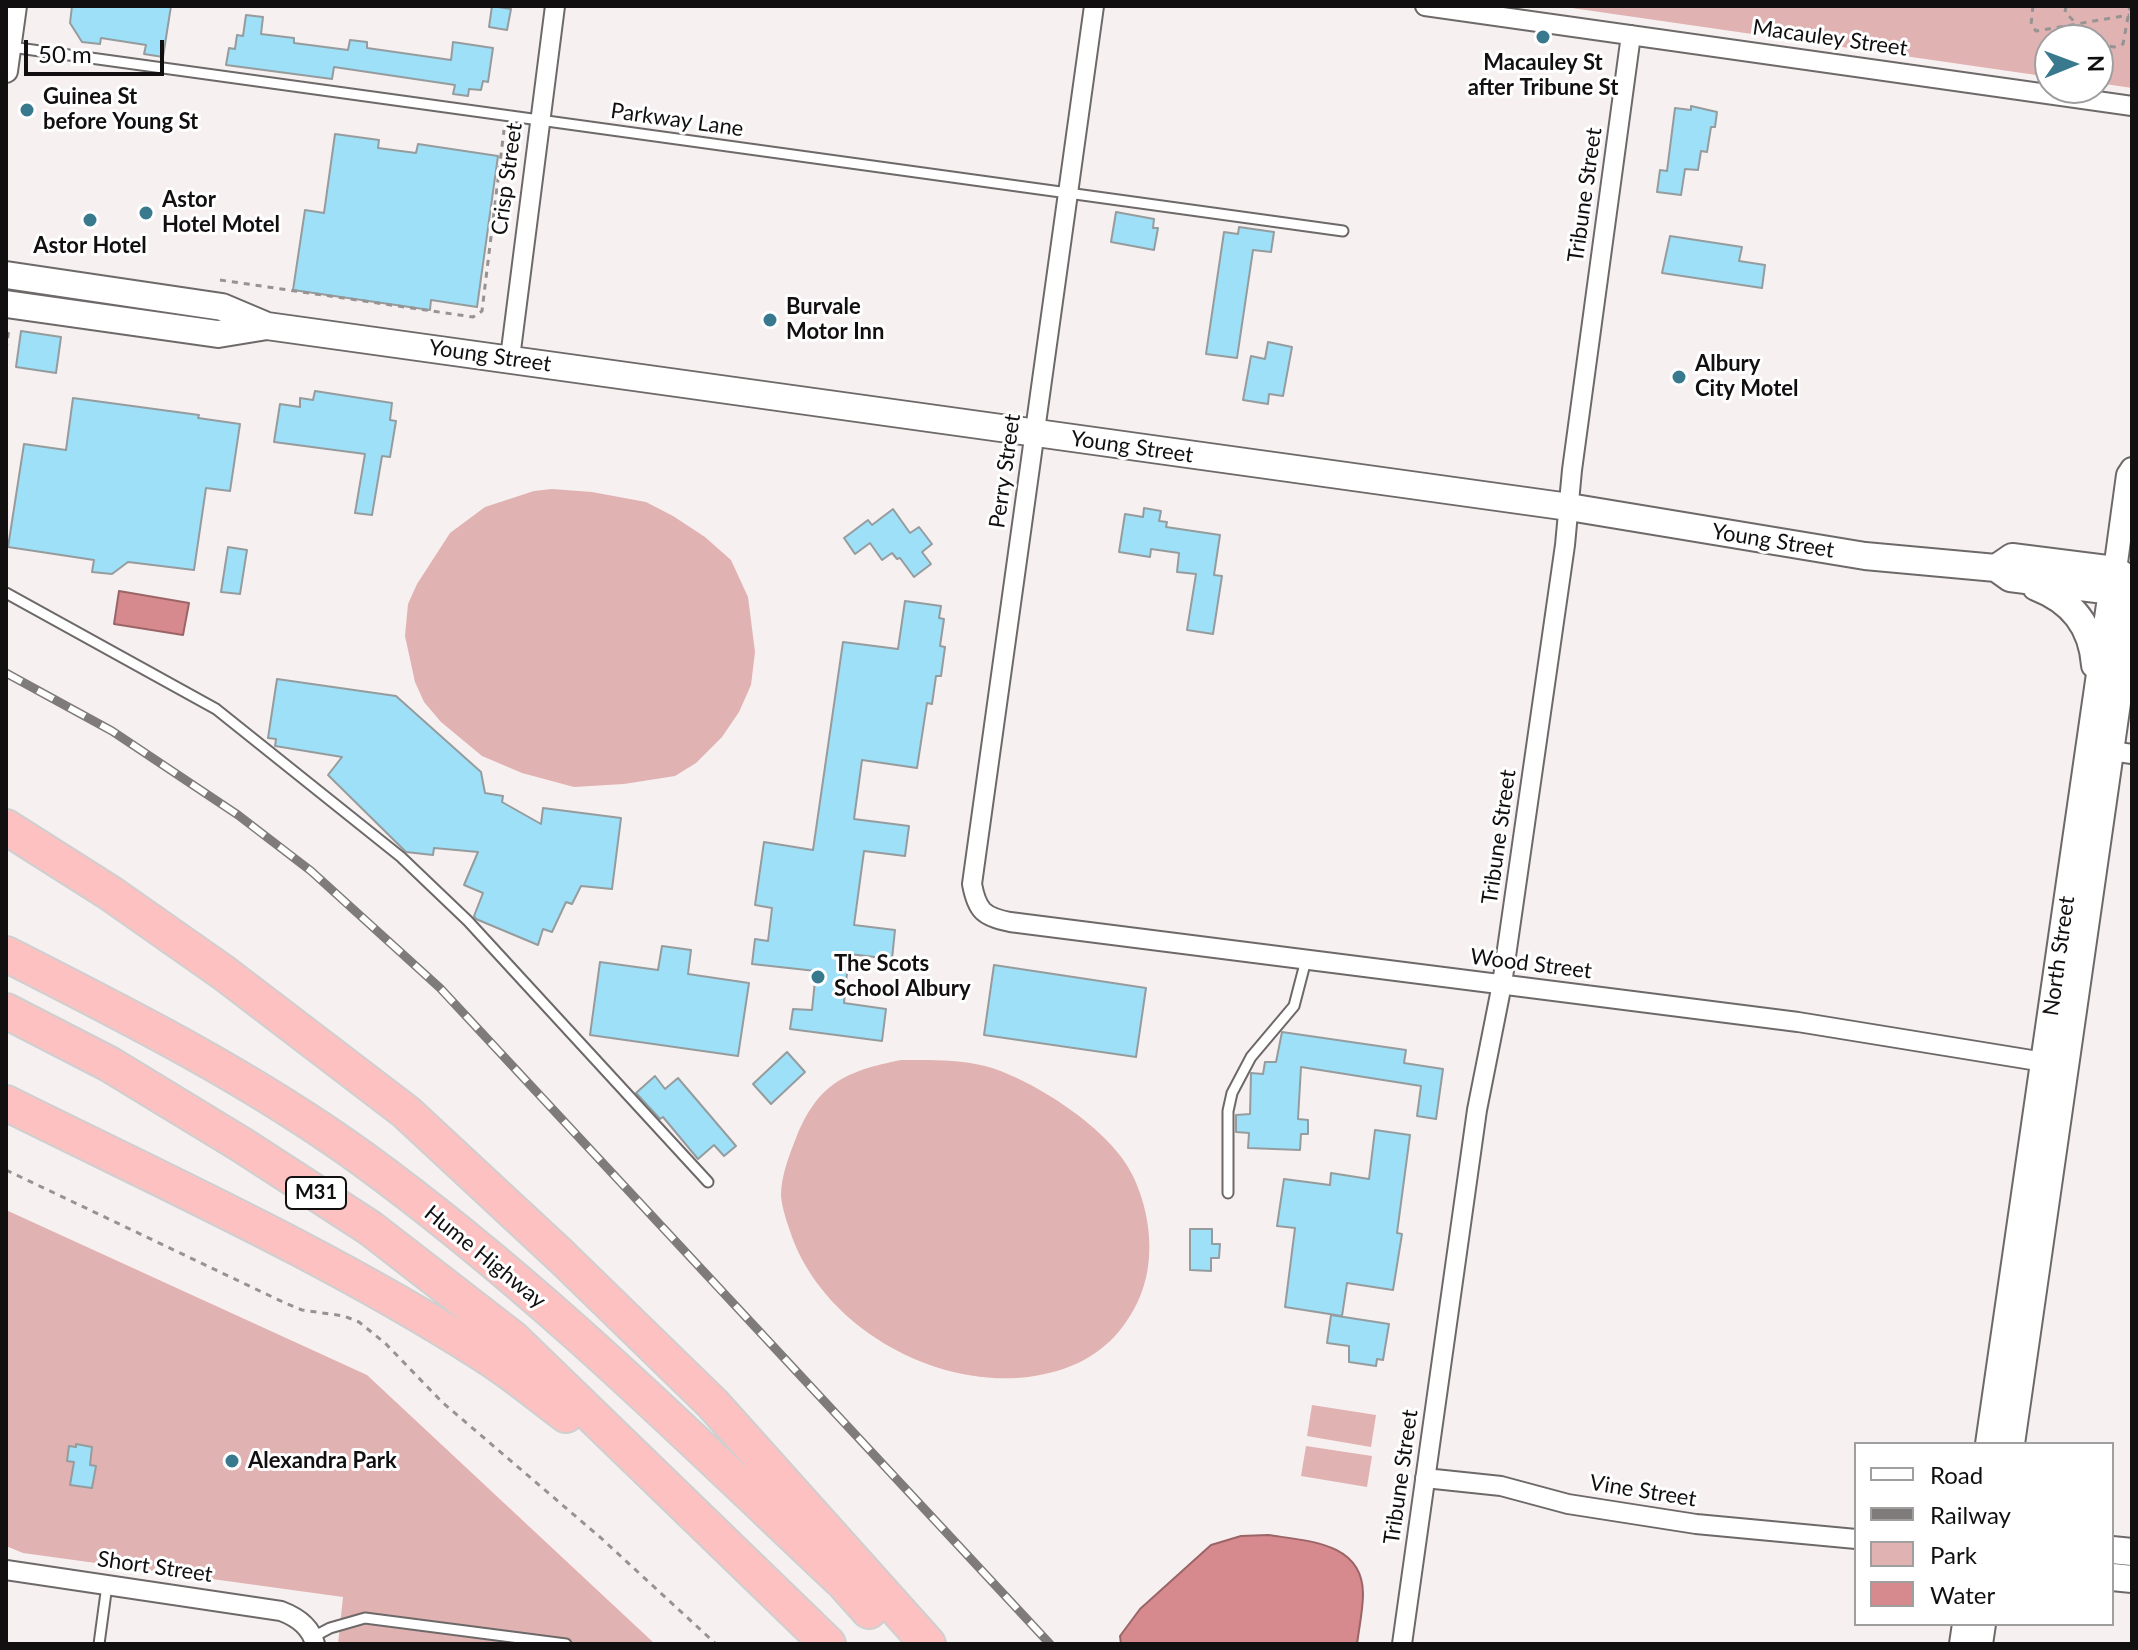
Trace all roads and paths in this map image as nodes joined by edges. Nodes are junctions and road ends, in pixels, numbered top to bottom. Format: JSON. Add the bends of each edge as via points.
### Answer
{"nodes":[{"id":1,"x":15,"y":6,"type":"edge"},
{"id":2,"x":555,"y":6,"type":"edge"},
{"id":3,"x":1094,"y":6,"type":"edge"},
{"id":4,"x":1425,"y":6,"type":"edge"},
{"id":5,"x":2033,"y":6,"type":"edge"},
{"id":6,"x":2066,"y":6,"type":"edge"},
{"id":7,"x":2130,"y":6,"type":"edge"},
{"id":8,"x":2129,"y":15,"type":"junction"},
{"id":9,"x":2075,"y":24,"type":"edge"},
{"id":10,"x":2081,"y":24,"type":"edge"},
{"id":11,"x":2034,"y":29,"type":"edge"},
{"id":12,"x":1631,"y":35,"type":"junction"},
{"id":13,"x":8,"y":47,"type":"edge"},
{"id":14,"x":2114,"y":47,"type":"edge"},
{"id":15,"x":6,"y":71,"type":"edge"},
{"id":16,"x":2132,"y":106,"type":"edge"},
{"id":17,"x":506,"y":115,"type":"junction"},
{"id":18,"x":540,"y":119,"type":"junction"},
{"id":19,"x":1067,"y":194,"type":"junction"},
{"id":20,"x":1343,"y":231,"type":"dead end"},
{"id":21,"x":6,"y":275,"type":"edge"},
{"id":22,"x":220,"y":280,"type":"dead end"},
{"id":23,"x":8,"y":316,"type":"edge"},
{"id":24,"x":267,"y":326,"type":"junction"},
{"id":25,"x":6,"y":350,"type":"edge"},
{"id":26,"x":510,"y":358,"type":"junction"},
{"id":27,"x":1035,"y":433,"type":"junction"},
{"id":28,"x":2132,"y":469,"type":"edge"},
{"id":29,"x":1569,"y":507,"type":"junction"},
{"id":30,"x":2003,"y":573,"type":"junction"},
{"id":31,"x":2125,"y":584,"type":"edge"},
{"id":32,"x":6,"y":593,"type":"edge"},
{"id":33,"x":2097,"y":691,"type":"junction"},
{"id":34,"x":2121,"y":753,"type":"edge"},
{"id":35,"x":6,"y":827,"type":"edge"},
{"id":36,"x":1010,"y":922,"type":"joint"},
{"id":37,"x":6,"y":954,"type":"edge"},
{"id":38,"x":1306,"y":960,"type":"junction"},
{"id":39,"x":1502,"y":984,"type":"junction"},
{"id":40,"x":6,"y":1011,"type":"edge"},
{"id":41,"x":2044,"y":1062,"type":"junction"},
{"id":42,"x":6,"y":1103,"type":"edge"},
{"id":43,"x":6,"y":1170,"type":"edge"},
{"id":44,"x":708,"y":1182,"type":"dead end"},
{"id":45,"x":1228,"y":1193,"type":"dead end"},
{"id":46,"x":1989,"y":1442,"type":"edge"},
{"id":47,"x":2014,"y":1442,"type":"edge"},
{"id":48,"x":1425,"y":1478,"type":"junction"},
{"id":49,"x":694,"y":1512,"type":"junction"},
{"id":50,"x":1854,"y":1539,"type":"edge"},
{"id":51,"x":6,"y":1570,"type":"edge"},
{"id":52,"x":107,"y":1585,"type":"junction"},
{"id":53,"x":314,"y":1641,"type":"edge"},
{"id":54,"x":99,"y":1644,"type":"edge"},
{"id":55,"x":566,"y":1644,"type":"edge"},
{"id":56,"x":716,"y":1644,"type":"edge"},
{"id":57,"x":828,"y":1644,"type":"edge"},
{"id":58,"x":900,"y":1644,"type":"edge"},
{"id":59,"x":928,"y":1644,"type":"edge"},
{"id":60,"x":1402,"y":1644,"type":"edge"}],
"edges":[{"from":1,"to":13,"type":"street"},
{"from":2,"to":18,"type":"street","name":"Crisp Street"},
{"from":3,"to":19,"type":"street","name":"Perry Street"},
{"from":4,"to":12,"type":"street","name":"Macauley Street"},
{"from":5,"to":11,"type":"path"},
{"from":6,"to":9,"type":"path"},
{"from":7,"to":8,"type":"path"},
{"from":8,"to":10,"type":"path"},
{"from":8,"to":14,"type":"path","via":[[2123,44]]},
{"from":12,"to":16,"type":"street","name":"Macauley Street"},
{"from":12,"to":29,"type":"street","name":"Tribune Street"},
{"from":13,"to":15,"type":"street"},
{"from":13,"to":17,"type":"lane","name":"Parkway Lane"},
{"from":17,"to":18,"type":"lane","name":"Parkway Lane"},
{"from":17,"to":22,"type":"path","via":[[482,311],[473,317]]},
{"from":18,"to":19,"type":"lane","name":"Parkway Lane"},
{"from":18,"to":26,"type":"street","name":"Crisp Street"},
{"from":19,"to":20,"type":"lane","name":"Parkway Lane"},
{"from":19,"to":27,"type":"street","name":"Perry Street"},
{"from":21,"to":24,"type":"main road","name":"Young Street","via":[[222,307]]},
{"from":23,"to":24,"type":"main road","name":"Young Street","via":[[218,334]]},
{"from":23,"to":25,"type":"path"},
{"from":24,"to":26,"type":"main road","name":"Young Street"},
{"from":26,"to":27,"type":"main road","name":"Young Street"},
{"from":27,"to":29,"type":"main road","name":"Young Street"},
{"from":27,"to":36,"type":"street","name":"Perry Street","via":[[972,884],[974,898],[990,918]]},
{"from":28,"to":31,"type":"street","name":"North Street"},
{"from":29,"to":30,"type":"main road","name":"Young Street"},
{"from":29,"to":39,"type":"street","name":"Tribune Street"},
{"from":30,"to":31,"type":"main road","name":"Young Street"},
{"from":30,"to":33,"type":"main road","via":[[2055,595],[2076,612],[2093,646]]},
{"from":31,"to":33,"type":"main road","name":"North Street"},
{"from":31,"to":34,"type":"main road","name":"North Street"},
{"from":32,"to":44,"type":"lane","via":[[216,709],[401,857],[468,921]]},
{"from":33,"to":41,"type":"main road","name":"North Street"},
{"from":34,"to":47,"type":"main road","name":"North Street"},
{"from":35,"to":59,"type":"highway","via":[[211,964],[406,1112],[713,1404]]},
{"from":36,"to":38,"type":"street","name":"Wood Street"},
{"from":37,"to":58,"type":"highway","name":"Hume Highway","number":"M31","via":[[229,1071],[385,1176],[600,1353],[844,1583]]},
{"from":38,"to":39,"type":"street","name":"Wood Street"},
{"from":38,"to":45,"type":"lane","via":[[1294,1006],[1251,1057],[1232,1093]]},
{"from":39,"to":41,"type":"street","name":"Wood Street","via":[[1798,1022]]},
{"from":39,"to":48,"type":"street","name":"Tribune Street","via":[[1477,1110]]},
{"from":40,"to":49,"type":"highway","number":"M31","via":[[109,1064],[370,1228],[512,1338]]},
{"from":41,"to":46,"type":"main road","name":"North Street"},
{"from":42,"to":49,"type":"highway","via":[[259,1226],[460,1340]]},
{"from":43,"to":56,"type":"path","via":[[285,1303],[359,1322]]},
{"from":48,"to":50,"type":"street","name":"Vine Street","via":[[1501,1486],[1568,1504],[1696,1524]]},
{"from":48,"to":60,"type":"street","name":"Tribune Street"},
{"from":49,"to":57,"type":"highway","number":"M31"},
{"from":51,"to":52,"type":"street","name":"Short Street"},
{"from":52,"to":53,"type":"street","name":"Short Street","via":[[281,1611],[296,1616]]},
{"from":52,"to":54,"type":"lane"},
{"from":53,"to":55,"type":"lane","via":[[330,1628],[365,1618]]}]}
